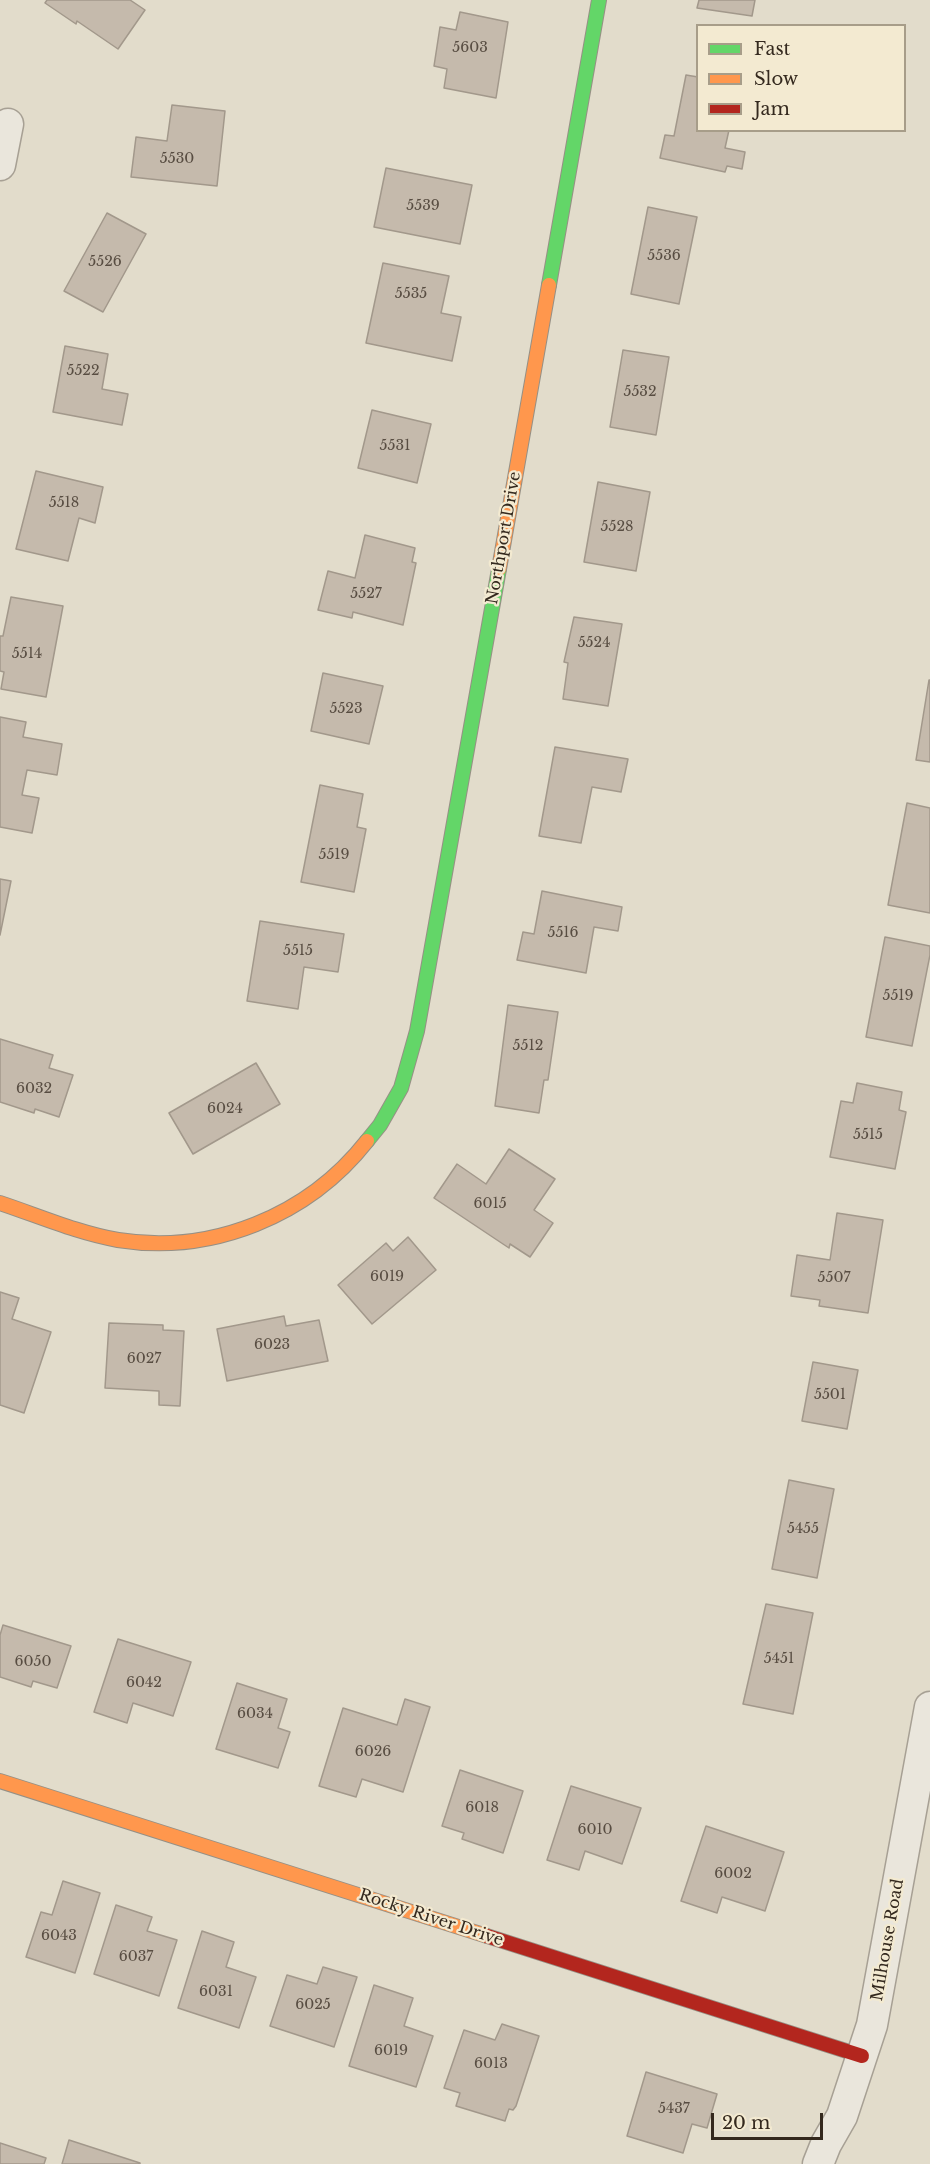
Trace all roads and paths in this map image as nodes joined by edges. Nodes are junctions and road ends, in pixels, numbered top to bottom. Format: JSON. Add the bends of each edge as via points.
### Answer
{"nodes":[{"id":1,"x":599,"y":0,"type":"edge"},
{"id":2,"x":8,"y":123,"type":"dead end"},
{"id":3,"x":0,"y":165,"type":"edge"},
{"id":4,"x":0,"y":1203,"type":"edge"},
{"id":5,"x":930,"y":1707,"type":"edge"},
{"id":6,"x":0,"y":1781,"type":"edge"},
{"id":7,"x":862,"y":2056,"type":"junction"},
{"id":8,"x":818,"y":2164,"type":"edge"}],
"edges":[{"from":1,"to":4,"type":"street","name":"Northport Drive","via":[[417,1031],[406,1075],[386,1116],[355,1158],[316,1193],[272,1220],[238,1232],[188,1242],[135,1242],[92,1233]]},
{"from":2,"to":3,"type":"street"},
{"from":5,"to":7,"type":"street","name":"Milhouse Road","via":[[874,2014]]},
{"from":6,"to":7,"type":"street","name":"Rocky River Drive"},
{"from":7,"to":8,"type":"street","name":"Milhouse Road","via":[[842,2116]]}]}
